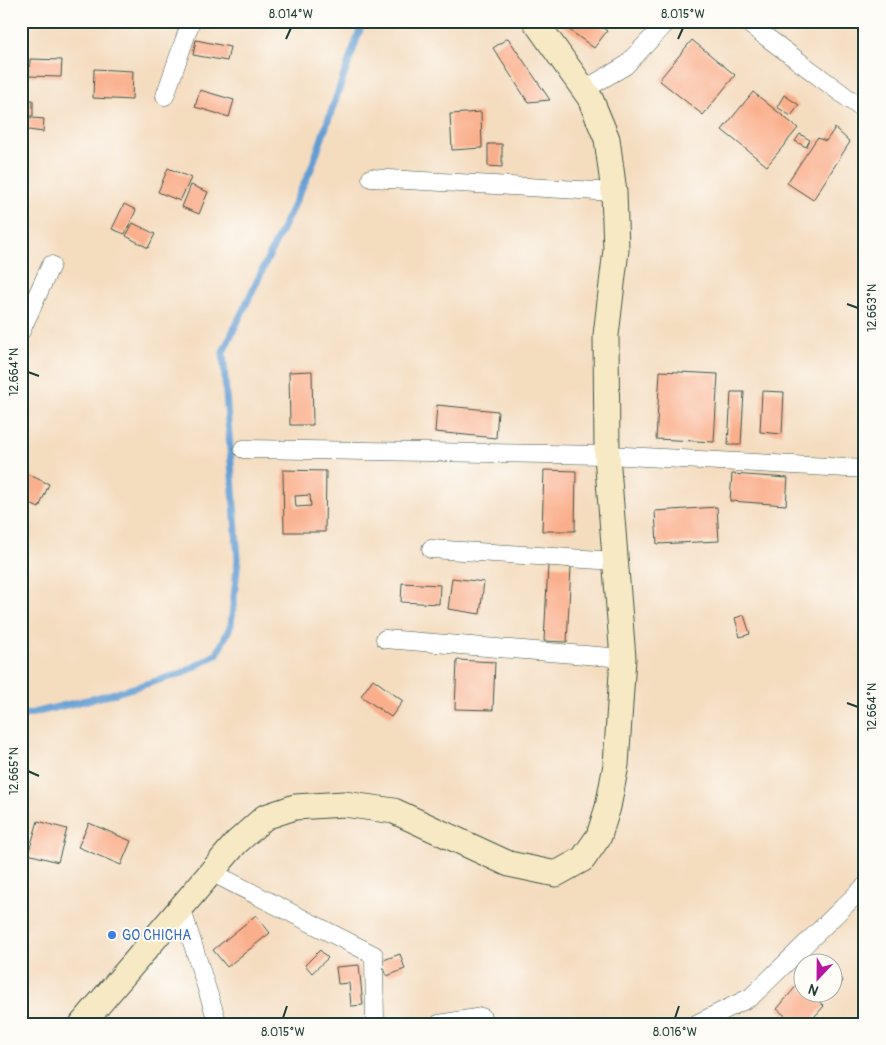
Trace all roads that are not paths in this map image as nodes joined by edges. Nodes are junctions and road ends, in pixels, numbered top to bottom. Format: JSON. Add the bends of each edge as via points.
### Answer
{"nodes":[{"id":1,"x":191,"y":21,"type":"edge"},
{"id":2,"x":534,"y":21,"type":"edge"},
{"id":3,"x":668,"y":21,"type":"edge"},
{"id":4,"x":745,"y":21,"type":"edge"},
{"id":5,"x":585,"y":89,"type":"junction"},
{"id":6,"x":165,"y":96,"type":"dead end"},
{"id":7,"x":865,"y":111,"type":"edge"},
{"id":8,"x":371,"y":178,"type":"dead end"},
{"id":9,"x":614,"y":192,"type":"junction"},
{"id":10,"x":51,"y":265,"type":"dead end"},
{"id":11,"x":21,"y":331,"type":"edge"},
{"id":12,"x":243,"y":449,"type":"dead end"},
{"id":13,"x":607,"y":455,"type":"junction"},
{"id":14,"x":865,"y":469,"type":"edge"},
{"id":15,"x":431,"y":550,"type":"dead end"},
{"id":16,"x":615,"y":560,"type":"junction"},
{"id":17,"x":385,"y":639,"type":"dead end"},
{"id":18,"x":623,"y":658,"type":"junction"},
{"id":19,"x":211,"y":872,"type":"junction"},
{"id":20,"x":865,"y":886,"type":"edge"},
{"id":21,"x":181,"y":907,"type":"junction"},
{"id":22,"x":482,"y":1017,"type":"dead end"},
{"id":23,"x":82,"y":1024,"type":"edge"},
{"id":24,"x":218,"y":1024,"type":"edge"},
{"id":25,"x":375,"y":1024,"type":"edge"},
{"id":26,"x":439,"y":1024,"type":"edge"},
{"id":27,"x":696,"y":1024,"type":"edge"}],
"edges":[{"from":1,"to":6,"type":"street"},
{"from":2,"to":5,"type":"street"},
{"from":3,"to":5,"type":"street","via":[[625,66]]},
{"from":4,"to":7,"type":"street"},
{"from":5,"to":9,"type":"street","via":[[607,139]]},
{"from":8,"to":9,"type":"street"},
{"from":9,"to":13,"type":"street","via":[[616,250],[606,335]]},
{"from":10,"to":11,"type":"street"},
{"from":12,"to":13,"type":"street"},
{"from":13,"to":14,"type":"street"},
{"from":13,"to":16,"type":"street"},
{"from":15,"to":16,"type":"street"},
{"from":16,"to":18,"type":"street"},
{"from":17,"to":18,"type":"street"},
{"from":18,"to":19,"type":"street","via":[[616,766],[608,807],[599,836],[583,859],[556,874],[509,864],[394,811],[344,804],[295,807],[264,817]]},
{"from":19,"to":21,"type":"street"},
{"from":19,"to":25,"type":"street","via":[[374,955]]},
{"from":20,"to":27,"type":"street","via":[[751,997]]},
{"from":21,"to":23,"type":"street"},
{"from":21,"to":24,"type":"street"},
{"from":22,"to":26,"type":"street"}]}
